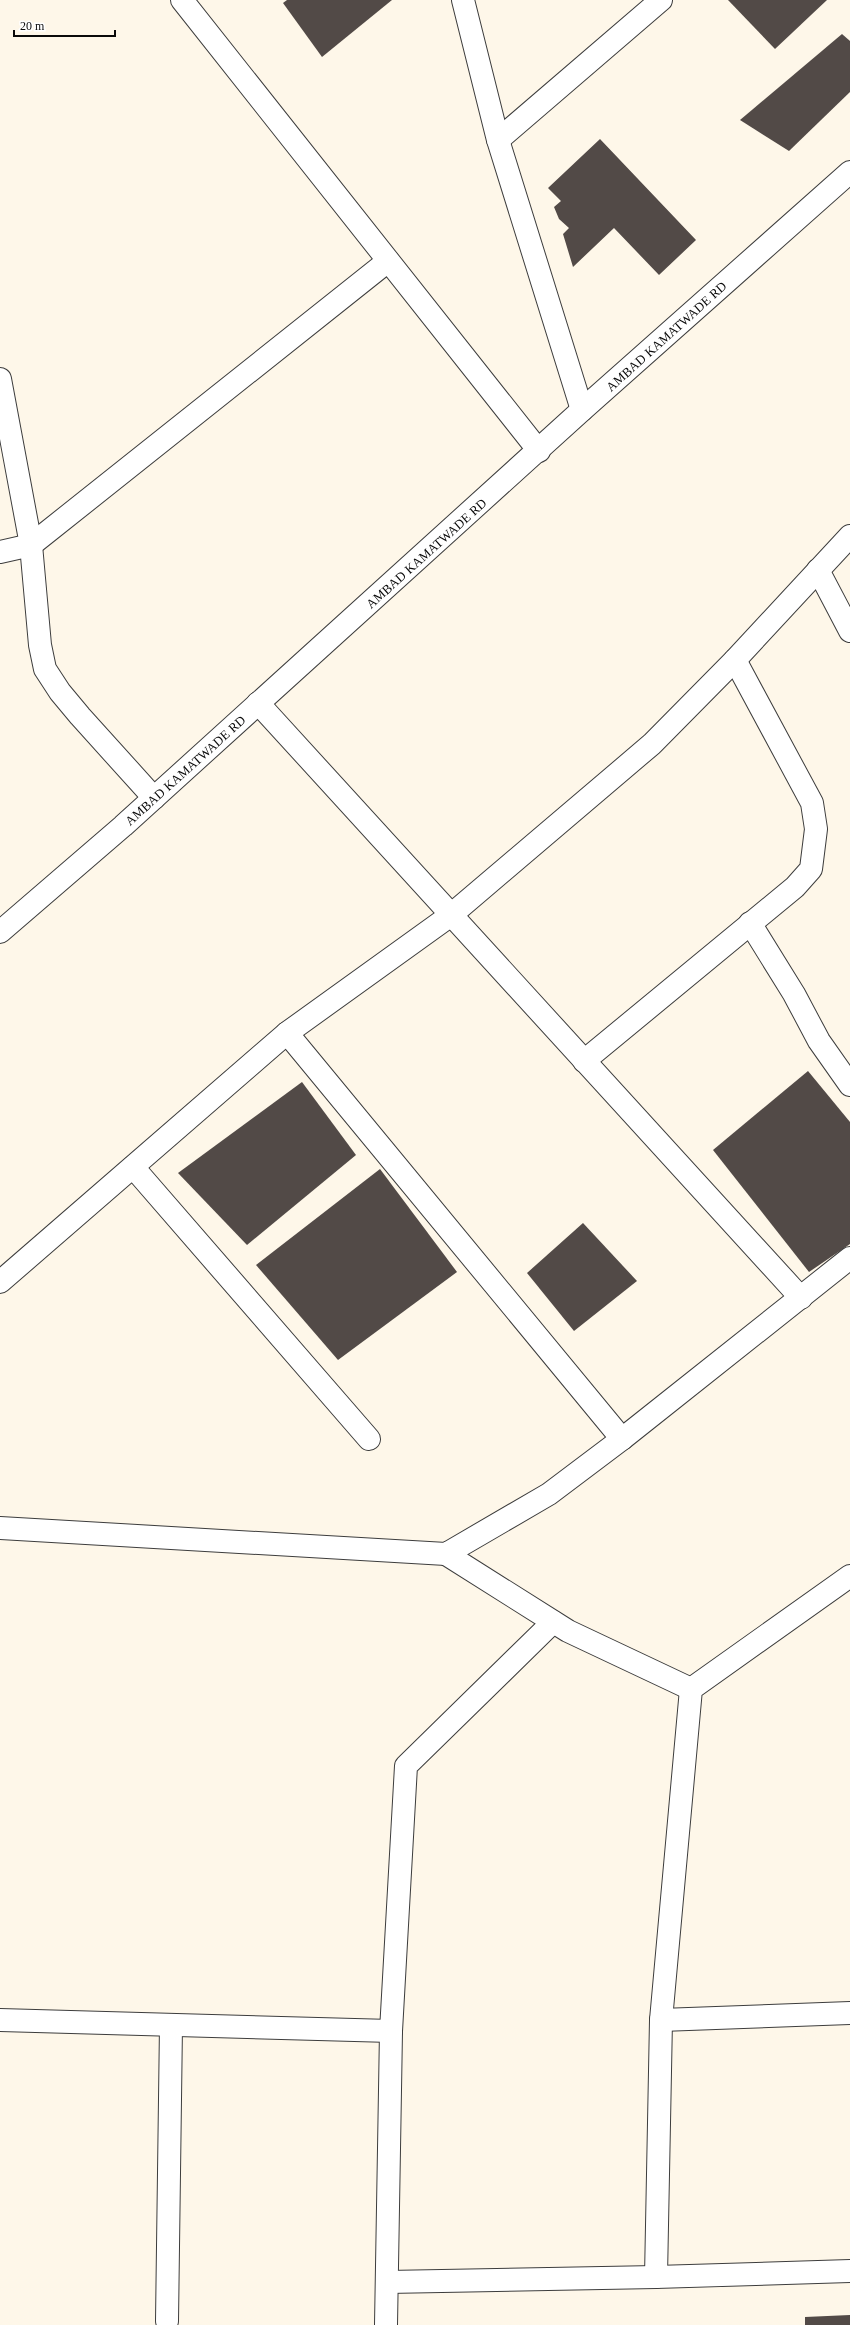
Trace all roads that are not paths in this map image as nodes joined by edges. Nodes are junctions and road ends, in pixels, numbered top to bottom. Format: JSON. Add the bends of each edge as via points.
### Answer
{"nodes":[{"id":1,"x":182,"y":0,"type":"edge"},
{"id":2,"x":464,"y":0,"type":"edge"},
{"id":3,"x":661,"y":0,"type":"edge"},
{"id":4,"x":498,"y":140,"type":"junction"},
{"id":5,"x":850,"y":172,"type":"edge"},
{"id":6,"x":388,"y":261,"type":"junction"},
{"id":7,"x":0,"y":379,"type":"edge"},
{"id":8,"x":582,"y":410,"type":"junction"},
{"id":9,"x":539,"y":451,"type":"junction"},
{"id":10,"x":850,"y":536,"type":"edge"},
{"id":11,"x":31,"y":545,"type":"junction"},
{"id":12,"x":0,"y":552,"type":"edge"},
{"id":13,"x":818,"y":570,"type":"junction"},
{"id":14,"x":850,"y":631,"type":"edge"},
{"id":15,"x":735,"y":660,"type":"junction"},
{"id":16,"x":258,"y":703,"type":"junction"},
{"id":17,"x":154,"y":798,"type":"junction"},
{"id":18,"x":451,"y":915,"type":"junction"},
{"id":19,"x":750,"y":923,"type":"junction"},
{"id":20,"x":0,"y":932,"type":"edge"},
{"id":21,"x":288,"y":1033,"type":"junction"},
{"id":22,"x":584,"y":1061,"type":"junction"},
{"id":23,"x":850,"y":1085,"type":"edge"},
{"id":24,"x":133,"y":1167,"type":"junction"},
{"id":25,"x":850,"y":1258,"type":"edge"},
{"id":26,"x":0,"y":1282,"type":"edge"},
{"id":27,"x":801,"y":1298,"type":"junction"},
{"id":28,"x":369,"y":1439,"type":"dead end"},
{"id":29,"x":622,"y":1439,"type":"junction"},
{"id":30,"x":0,"y":1528,"type":"edge"},
{"id":31,"x":446,"y":1554,"type":"junction"},
{"id":32,"x":850,"y":1576,"type":"edge"},
{"id":33,"x":553,"y":1622,"type":"junction"},
{"id":34,"x":691,"y":1689,"type":"junction"},
{"id":35,"x":850,"y":2013,"type":"edge"},
{"id":36,"x":0,"y":2020,"type":"edge"},
{"id":37,"x":661,"y":2020,"type":"junction"},
{"id":38,"x":171,"y":2025,"type":"junction"},
{"id":39,"x":391,"y":2031,"type":"junction"},
{"id":40,"x":850,"y":2271,"type":"edge"},
{"id":41,"x":656,"y":2277,"type":"junction"},
{"id":42,"x":387,"y":2282,"type":"junction"},
{"id":43,"x":167,"y":2321,"type":"dead end"},
{"id":44,"x":386,"y":2325,"type":"edge"}],
"edges":[{"from":1,"to":6,"type":"street"},
{"from":2,"to":4,"type":"street"},
{"from":3,"to":4,"type":"street"},
{"from":4,"to":8,"type":"street"},
{"from":5,"to":8,"type":"street","name":"AMBAD KAMATWADE RD"},
{"from":6,"to":9,"type":"street"},
{"from":6,"to":11,"type":"street"},
{"from":7,"to":11,"type":"street"},
{"from":8,"to":9,"type":"street","name":"AMBAD KAMATWADE RD"},
{"from":9,"to":16,"type":"street","name":"AMBAD KAMATWADE RD"},
{"from":10,"to":13,"type":"street"},
{"from":11,"to":12,"type":"street"},
{"from":11,"to":17,"type":"street","via":[[40,645],[45,668],[60,692],[80,716]]},
{"from":13,"to":14,"type":"street"},
{"from":13,"to":15,"type":"street"},
{"from":15,"to":18,"type":"street","via":[[652,744]]},
{"from":15,"to":19,"type":"street","via":[[812,803],[816,829],[811,869],[795,887]]},
{"from":16,"to":17,"type":"street","name":"AMBAD KAMATWADE RD"},
{"from":16,"to":18,"type":"street"},
{"from":17,"to":20,"type":"street","name":"AMBAD KAMATWADE RD"},
{"from":18,"to":21,"type":"street"},
{"from":18,"to":22,"type":"street"},
{"from":19,"to":22,"type":"street"},
{"from":19,"to":23,"type":"street","via":[[794,994],[819,1041]]},
{"from":21,"to":24,"type":"street"},
{"from":21,"to":29,"type":"street"},
{"from":22,"to":27,"type":"street"},
{"from":24,"to":26,"type":"street"},
{"from":24,"to":28,"type":"street"},
{"from":25,"to":27,"type":"street"},
{"from":27,"to":29,"type":"street"},
{"from":29,"to":31,"type":"street","via":[[549,1494]]},
{"from":30,"to":31,"type":"street"},
{"from":31,"to":33,"type":"street"},
{"from":32,"to":34,"type":"street"},
{"from":33,"to":34,"type":"street"},
{"from":33,"to":39,"type":"street","via":[[406,1766]]},
{"from":34,"to":37,"type":"street"},
{"from":35,"to":37,"type":"street"},
{"from":36,"to":38,"type":"street"},
{"from":37,"to":41,"type":"street"},
{"from":38,"to":39,"type":"street"},
{"from":38,"to":43,"type":"street"},
{"from":39,"to":42,"type":"street"},
{"from":40,"to":41,"type":"street"},
{"from":41,"to":42,"type":"street"},
{"from":42,"to":44,"type":"street"}]}
